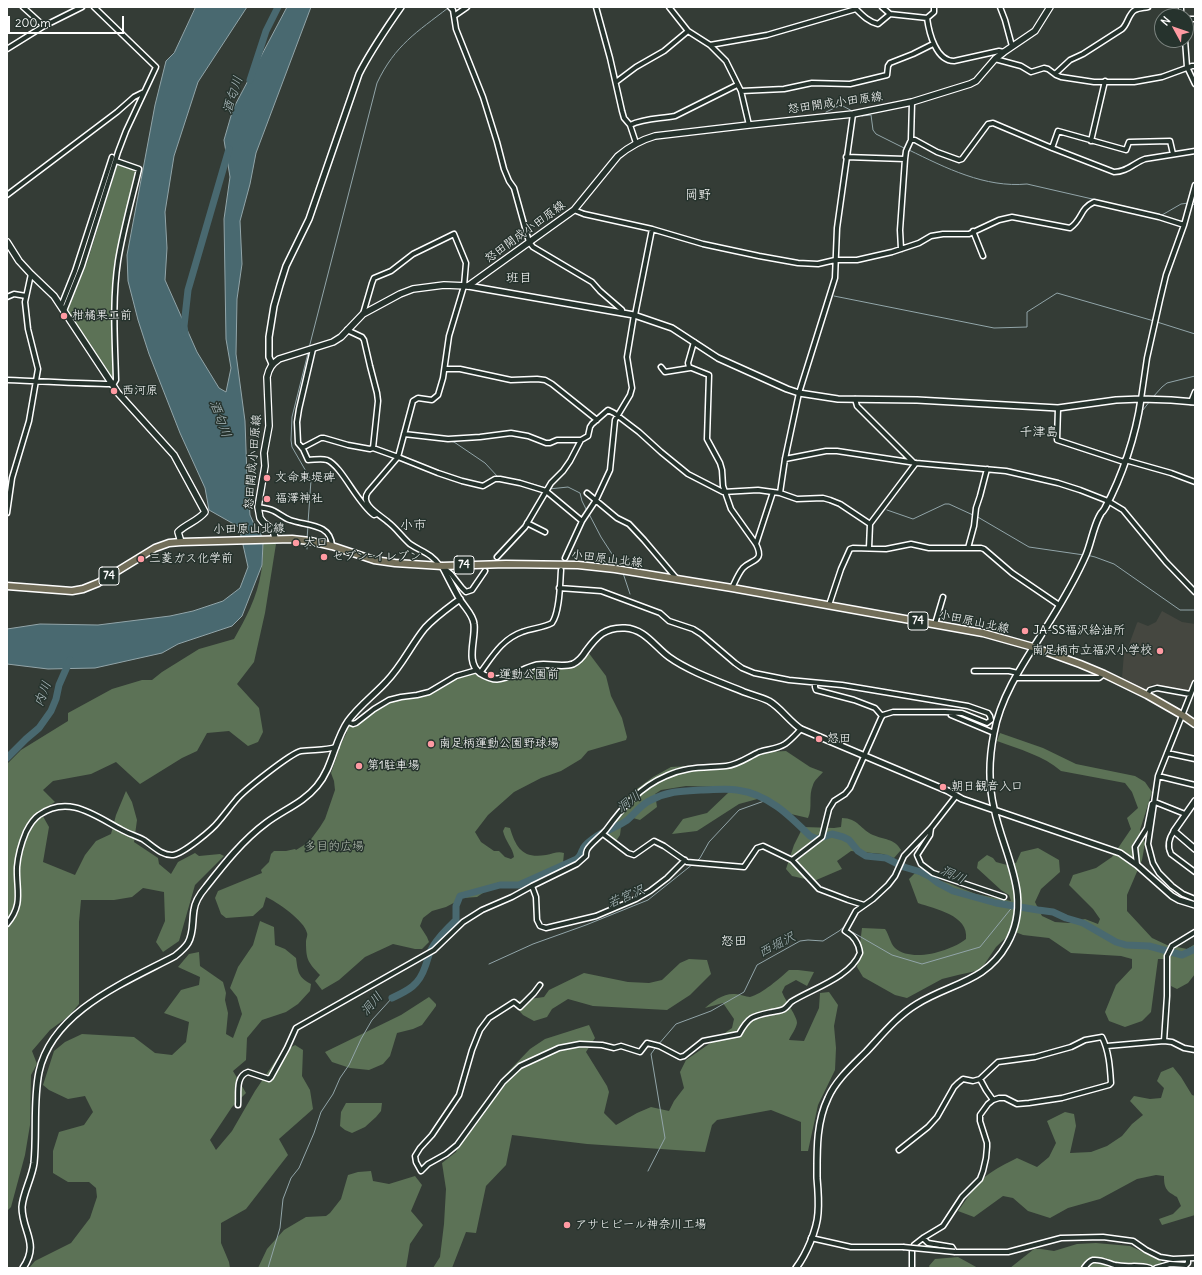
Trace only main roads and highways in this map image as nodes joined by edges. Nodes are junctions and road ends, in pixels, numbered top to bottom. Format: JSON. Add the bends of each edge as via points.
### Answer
{"nodes":[{"id":1,"x":1050,"y":7,"type":"edge"},
{"id":2,"x":7,"y":242,"type":"edge"},
{"id":3,"x":275,"y":538,"type":"junction"},
{"id":4,"x":181,"y":542,"type":"junction"},
{"id":5,"x":7,"y":586,"type":"edge"},
{"id":6,"x":1195,"y":724,"type":"edge"}],
"edges":[{"from":1,"to":3,"type":"main road","name":"怒田開成小田原線","via":[[1035,31],[995,59],[976,81],[912,102],[853,114],[749,124],[644,139],[618,156],[574,210],[466,286],[413,289],[400,294],[363,314],[342,337],[333,342],[279,359],[272,364],[267,377],[269,426],[258,507],[260,518],[274,530]]},
{"from":2,"to":4,"type":"main road","via":[[31,274],[54,296],[118,393],[174,455],[205,512],[178,532]]},
{"from":3,"to":4,"type":"main road","name":"小田原山北線","number":"74"},
{"from":3,"to":6,"type":"main road","name":"小田原山北線","number":"74","via":[[307,541],[381,561],[409,564],[578,565],[623,570],[983,633],[1033,647],[1104,674],[1182,714]]},
{"from":4,"to":5,"type":"main road","name":"小田原山北線","number":"74","via":[[155,548],[98,583],[83,589],[72,591]]}]}
